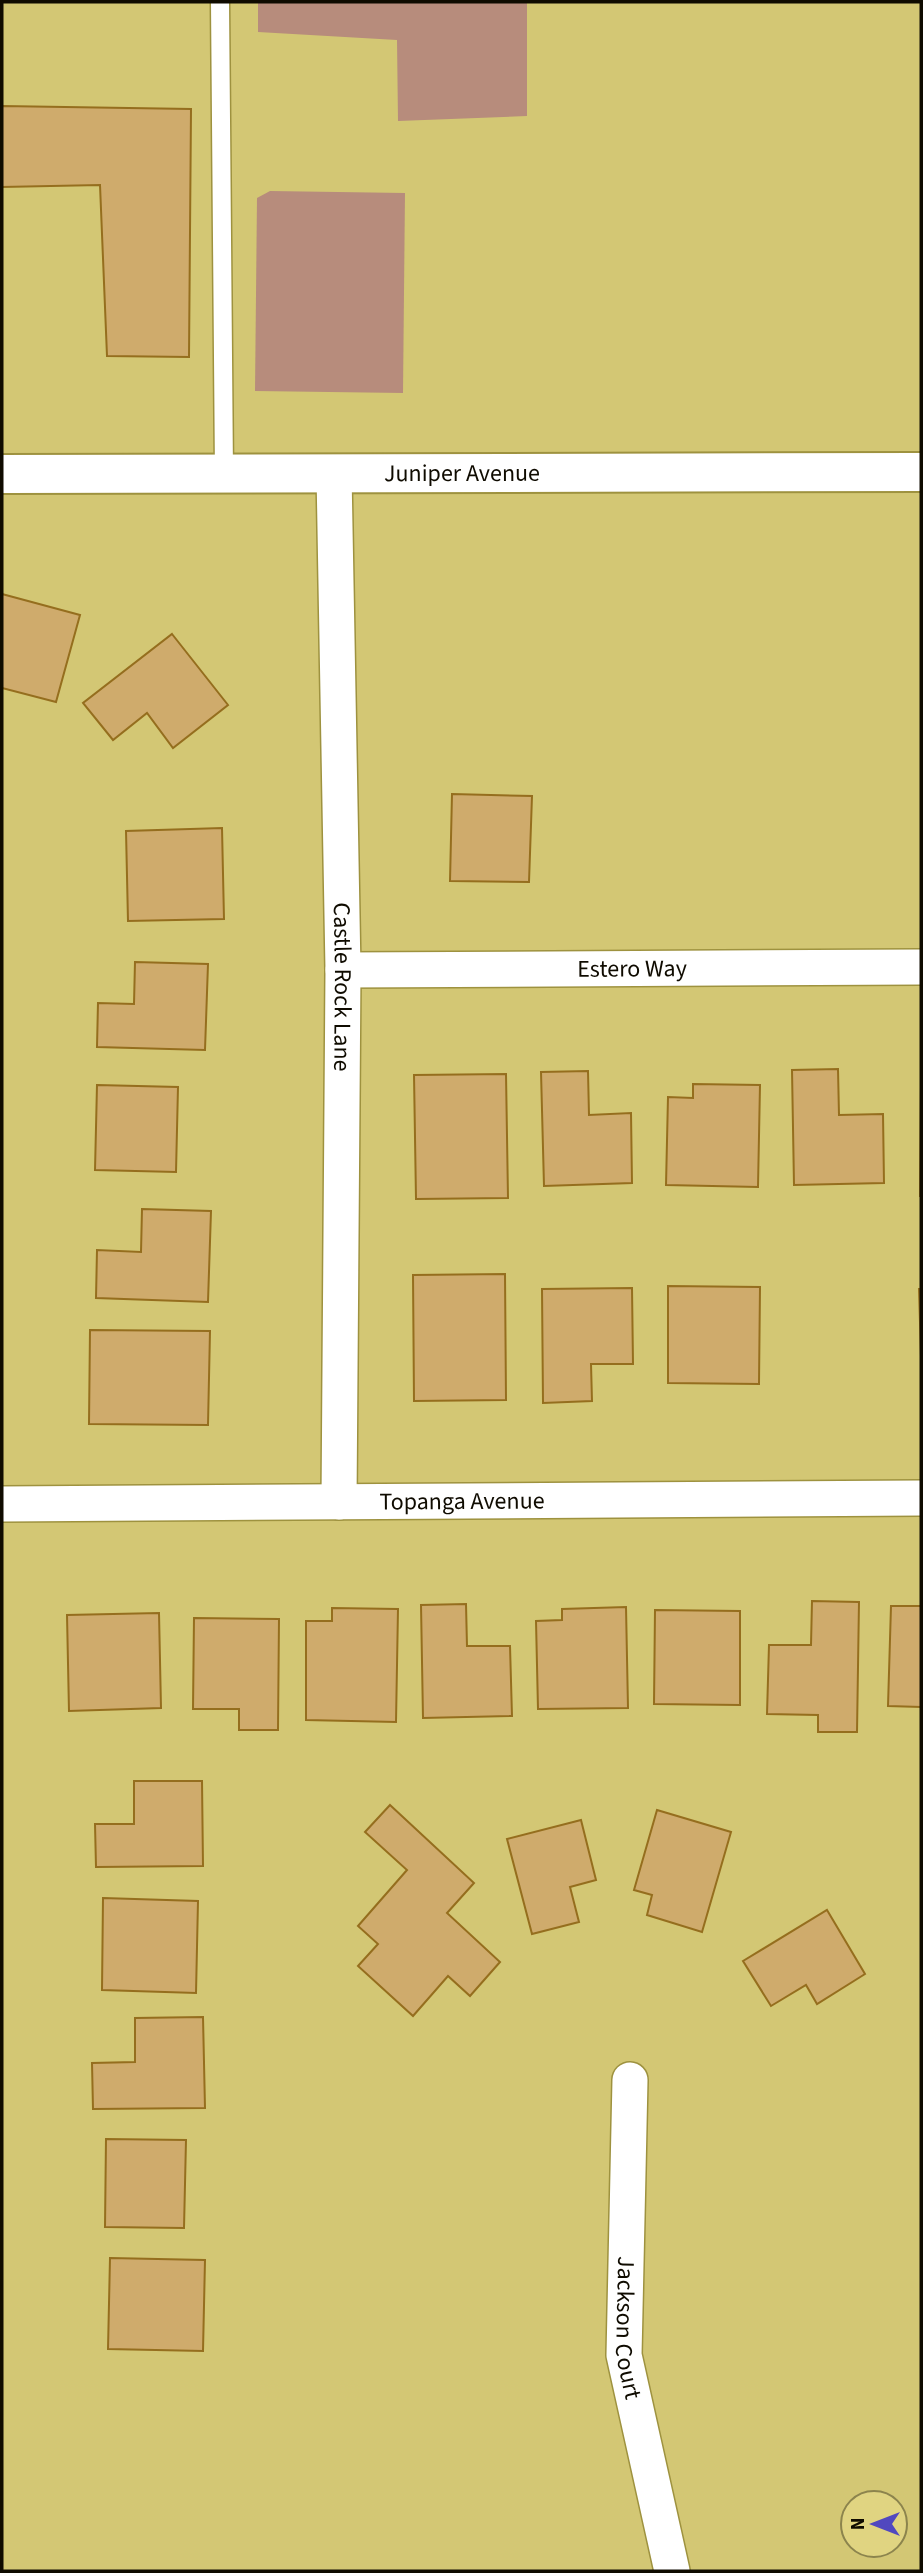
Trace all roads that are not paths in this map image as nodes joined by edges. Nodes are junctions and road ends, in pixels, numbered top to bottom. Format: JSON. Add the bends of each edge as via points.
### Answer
{"nodes":[{"id":1,"x":220,"y":2,"type":"edge"},
{"id":2,"x":921,"y":472,"type":"edge"},
{"id":3,"x":334,"y":473,"type":"junction"},
{"id":4,"x":2,"y":474,"type":"edge"},
{"id":5,"x":224,"y":474,"type":"junction"},
{"id":6,"x":921,"y":967,"type":"edge"},
{"id":7,"x":343,"y":971,"type":"junction"},
{"id":8,"x":921,"y":1498,"type":"edge"},
{"id":9,"x":339,"y":1502,"type":"junction"},
{"id":10,"x":2,"y":1504,"type":"edge"},
{"id":11,"x":630,"y":2080,"type":"dead end"},
{"id":12,"x":672,"y":2571,"type":"edge"}],
"edges":[{"from":1,"to":5,"type":"lane"},
{"from":2,"to":3,"type":"street","name":"Juniper Avenue"},
{"from":3,"to":5,"type":"street","name":"Juniper Avenue"},
{"from":3,"to":7,"type":"street","name":"Castle Rock Lane"},
{"from":4,"to":5,"type":"street","name":"Juniper Avenue"},
{"from":6,"to":7,"type":"street","name":"Estero Way"},
{"from":7,"to":9,"type":"street","name":"Castle Rock Lane"},
{"from":8,"to":9,"type":"street","name":"Topanga Avenue"},
{"from":9,"to":10,"type":"street","name":"Topanga Avenue"},
{"from":11,"to":12,"type":"street","name":"Jackson Court","via":[[624,2355]]}]}
